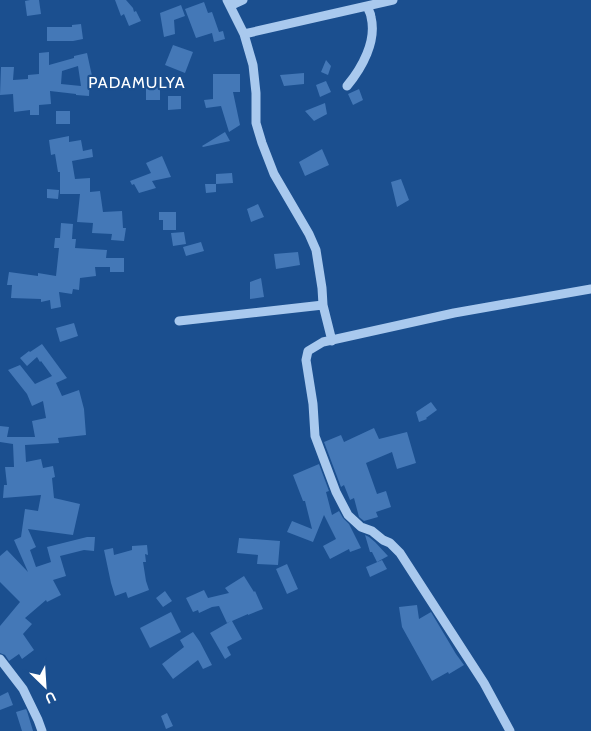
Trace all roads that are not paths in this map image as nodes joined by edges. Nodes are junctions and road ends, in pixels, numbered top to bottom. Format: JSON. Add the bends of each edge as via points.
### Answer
{"nodes":[{"id":1,"x":243,"y":0,"type":"edge"},
{"id":2,"x":393,"y":0,"type":"edge"},
{"id":3,"x":228,"y":3,"type":"edge"},
{"id":4,"x":367,"y":6,"type":"junction"},
{"id":5,"x":244,"y":34,"type":"junction"},
{"id":6,"x":347,"y":86,"type":"dead end"},
{"id":7,"x":591,"y":289,"type":"edge"},
{"id":8,"x":323,"y":305,"type":"junction"},
{"id":9,"x":179,"y":321,"type":"dead end"},
{"id":10,"x":332,"y":341,"type":"junction"},
{"id":11,"x":0,"y":659,"type":"edge"},
{"id":12,"x":42,"y":731,"type":"edge"},
{"id":13,"x":510,"y":731,"type":"edge"}],
"edges":[{"from":1,"to":3,"type":"street"},
{"from":2,"to":4,"type":"street"},
{"from":3,"to":5,"type":"street"},
{"from":4,"to":5,"type":"street"},
{"from":4,"to":6,"type":"street","via":[[373,29],[370,45],[363,63]]},
{"from":5,"to":8,"type":"street","via":[[253,66],[256,123],[274,174],[316,250]]},
{"from":7,"to":10,"type":"street","via":[[454,312]]},
{"from":8,"to":9,"type":"street"},
{"from":8,"to":10,"type":"street"},
{"from":10,"to":13,"type":"street","via":[[323,342],[308,352],[306,360],[315,436],[336,492],[348,516],[361,527],[390,542],[400,554],[484,683]]},
{"from":11,"to":12,"type":"street","via":[[23,689]]}]}
